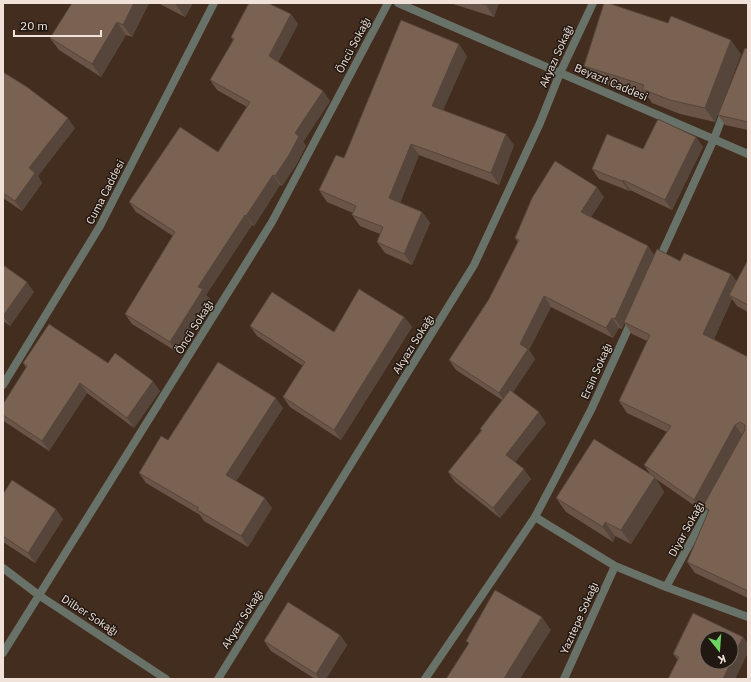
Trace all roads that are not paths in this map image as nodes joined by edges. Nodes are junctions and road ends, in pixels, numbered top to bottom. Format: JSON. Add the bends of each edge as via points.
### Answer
{"nodes":[{"id":1,"x":214,"y":3,"type":"edge"},
{"id":2,"x":388,"y":3,"type":"edge"},
{"id":3,"x":398,"y":3,"type":"edge"},
{"id":4,"x":593,"y":3,"type":"edge"},
{"id":5,"x":560,"y":73,"type":"junction"},
{"id":6,"x":728,"y":102,"type":"edge"},
{"id":7,"x":714,"y":139,"type":"junction"},
{"id":8,"x":748,"y":154,"type":"edge"},
{"id":9,"x":656,"y":267,"type":"edge"},
{"id":10,"x":636,"y":310,"type":"edge"},
{"id":11,"x":3,"y":386,"type":"edge"},
{"id":12,"x":718,"y":493,"type":"edge"},
{"id":13,"x":535,"y":517,"type":"junction"},
{"id":14,"x":615,"y":566,"type":"junction"},
{"id":15,"x":3,"y":568,"type":"edge"},
{"id":16,"x":666,"y":587,"type":"junction"},
{"id":17,"x":40,"y":596,"type":"junction"},
{"id":18,"x":748,"y":617,"type":"edge"},
{"id":19,"x":3,"y":653,"type":"edge"},
{"id":20,"x":166,"y":679,"type":"edge"},
{"id":21,"x":218,"y":679,"type":"edge"},
{"id":22,"x":425,"y":679,"type":"edge"},
{"id":23,"x":564,"y":679,"type":"edge"}],
"edges":[{"from":1,"to":11,"type":"street","name":"Cuma Caddesi","via":[[100,226]]},
{"from":2,"to":17,"type":"street","name":"Öncü Sokağı","via":[[272,222]]},
{"from":3,"to":5,"type":"street","name":"Beyazıt Caddesi"},
{"from":4,"to":5,"type":"street","name":"Akyazı Sokağı"},
{"from":5,"to":7,"type":"street","name":"Beyazıt Caddesi"},
{"from":5,"to":21,"type":"street","name":"Akyazı Sokağı","via":[[540,123],[474,265]]},
{"from":6,"to":7,"type":"street"},
{"from":7,"to":8,"type":"street","name":"Beyazıt Caddesi"},
{"from":7,"to":9,"type":"street"},
{"from":10,"to":13,"type":"street","name":"Ersin Sokağı","via":[[591,410]]},
{"from":12,"to":16,"type":"street","name":"Diyar Sokağı"},
{"from":13,"to":14,"type":"street"},
{"from":13,"to":22,"type":"street","name":"Ersin Sokağı"},
{"from":14,"to":16,"type":"street"},
{"from":14,"to":23,"type":"street","name":"Yazıtepe Sokağı"},
{"from":15,"to":17,"type":"street","name":"Dilber Sokağı"},
{"from":16,"to":18,"type":"street"},
{"from":17,"to":19,"type":"street","name":"Öncü Sokağı"},
{"from":17,"to":20,"type":"street","name":"Dilber Sokağı"}]}
